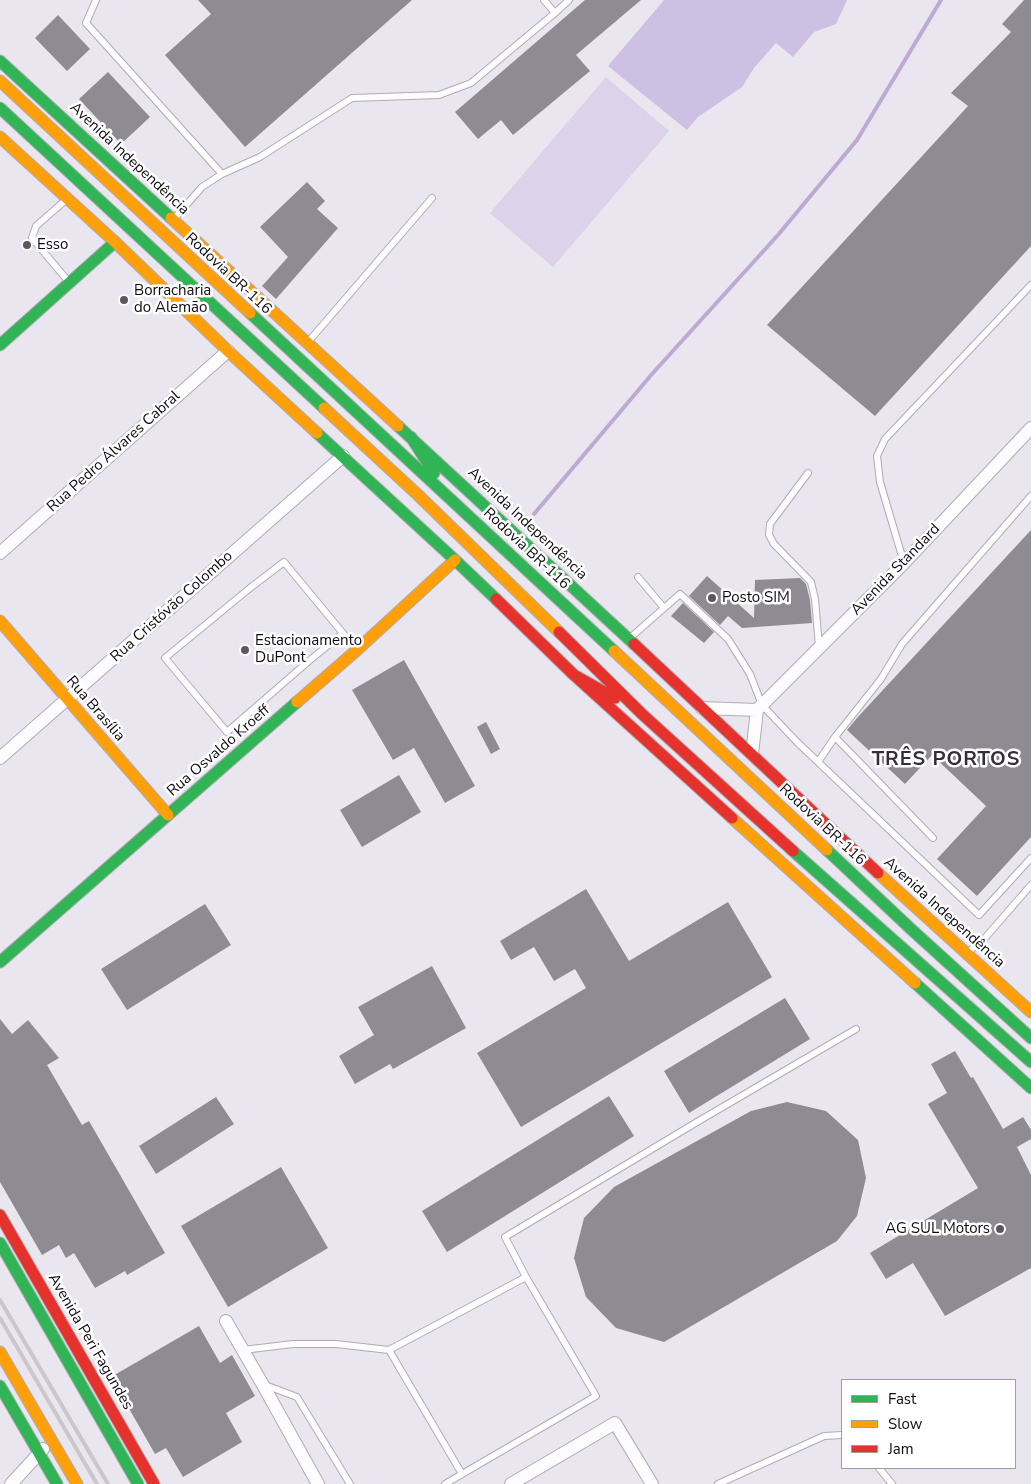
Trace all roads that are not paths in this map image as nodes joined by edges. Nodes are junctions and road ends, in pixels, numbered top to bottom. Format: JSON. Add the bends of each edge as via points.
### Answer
{"nodes":[{"id":1,"x":96,"y":0,"type":"edge"},
{"id":2,"x":544,"y":0,"type":"edge"},
{"id":3,"x":569,"y":0,"type":"edge"},
{"id":4,"x":555,"y":13,"type":"junction"},
{"id":5,"x":0,"y":61,"type":"edge"},
{"id":6,"x":0,"y":81,"type":"edge"},
{"id":7,"x":0,"y":108,"type":"edge"},
{"id":8,"x":1,"y":138,"type":"edge"},
{"id":9,"x":222,"y":174,"type":"junction"},
{"id":10,"x":68,"y":198,"type":"junction"},
{"id":11,"x":432,"y":198,"type":"dead end"},
{"id":12,"x":173,"y":220,"type":"junction"},
{"id":13,"x":115,"y":242,"type":"junction"},
{"id":14,"x":70,"y":282,"type":"junction"},
{"id":15,"x":1031,"y":285,"type":"edge"},
{"id":16,"x":308,"y":343,"type":"junction"},
{"id":17,"x":0,"y":345,"type":"edge"},
{"id":18,"x":228,"y":351,"type":"junction"},
{"id":19,"x":1031,"y":428,"type":"edge"},
{"id":20,"x":411,"y":437,"type":"junction"},
{"id":21,"x":343,"y":456,"type":"junction"},
{"id":22,"x":808,"y":473,"type":"dead end"},
{"id":23,"x":1031,"y":496,"type":"edge"},
{"id":24,"x":453,"y":501,"type":"junction"},
{"id":25,"x":0,"y":553,"type":"edge"},
{"id":26,"x":455,"y":560,"type":"junction"},
{"id":27,"x":904,"y":563,"type":"junction"},
{"id":28,"x":638,"y":577,"type":"dead end"},
{"id":29,"x":664,"y":608,"type":"junction"},
{"id":30,"x":0,"y":621,"type":"edge"},
{"id":31,"x":342,"y":634,"type":"junction"},
{"id":32,"x":629,"y":639,"type":"junction"},
{"id":33,"x":820,"y":648,"type":"junction"},
{"id":34,"x":357,"y":650,"type":"junction"},
{"id":35,"x":574,"y":675,"type":"junction"},
{"id":36,"x":68,"y":700,"type":"junction"},
{"id":37,"x":760,"y":707,"type":"junction"},
{"id":38,"x":702,"y":708,"type":"junction"},
{"id":39,"x":642,"y":714,"type":"junction"},
{"id":40,"x":835,"y":737,"type":"junction"},
{"id":41,"x":752,"y":754,"type":"junction"},
{"id":42,"x":0,"y":758,"type":"edge"},
{"id":43,"x":818,"y":762,"type":"junction"},
{"id":44,"x":168,"y":815,"type":"junction"},
{"id":45,"x":933,"y":838,"type":"dead end"},
{"id":46,"x":1031,"y":858,"type":"edge"},
{"id":47,"x":1031,"y":885,"type":"edge"},
{"id":48,"x":966,"y":954,"type":"junction"},
{"id":49,"x":0,"y":962,"type":"edge"},
{"id":50,"x":1031,"y":1012,"type":"edge"},
{"id":51,"x":856,"y":1029,"type":"dead end"},
{"id":52,"x":1031,"y":1038,"type":"edge"},
{"id":53,"x":1031,"y":1062,"type":"edge"},
{"id":54,"x":1031,"y":1088,"type":"edge"},
{"id":55,"x":0,"y":1215,"type":"edge"},
{"id":56,"x":0,"y":1243,"type":"edge"},
{"id":57,"x":29,"y":1266,"type":"junction"},
{"id":58,"x":17,"y":1273,"type":"junction"},
{"id":59,"x":526,"y":1277,"type":"junction"},
{"id":60,"x":226,"y":1322,"type":"dead end"},
{"id":61,"x":243,"y":1350,"type":"junction"},
{"id":62,"x":389,"y":1350,"type":"junction"},
{"id":63,"x":0,"y":1352,"type":"edge"},
{"id":64,"x":263,"y":1385,"type":"junction"},
{"id":65,"x":0,"y":1386,"type":"edge"},
{"id":66,"x":841,"y":1435,"type":"edge"},
{"id":67,"x":51,"y":1440,"type":"junction"},
{"id":68,"x":128,"y":1440,"type":"junction"},
{"id":69,"x":116,"y":1448,"type":"junction"},
{"id":70,"x":39,"y":1453,"type":"junction"},
{"id":71,"x":880,"y":1469,"type":"edge"},
{"id":72,"x":462,"y":1474,"type":"junction"},
{"id":73,"x":11,"y":1484,"type":"edge"},
{"id":74,"x":57,"y":1484,"type":"edge"},
{"id":75,"x":77,"y":1484,"type":"edge"},
{"id":76,"x":138,"y":1484,"type":"edge"},
{"id":77,"x":154,"y":1484,"type":"edge"},
{"id":78,"x":318,"y":1484,"type":"edge"},
{"id":79,"x":350,"y":1484,"type":"edge"},
{"id":80,"x":445,"y":1484,"type":"edge"},
{"id":81,"x":511,"y":1484,"type":"edge"},
{"id":82,"x":652,"y":1484,"type":"edge"},
{"id":83,"x":718,"y":1484,"type":"edge"},
{"id":84,"x":892,"y":1484,"type":"edge"}],
"edges":[{"from":1,"to":9,"type":"lane","via":[[86,22]]},
{"from":2,"to":4,"type":"lane"},
{"from":3,"to":4,"type":"lane"},
{"from":4,"to":9,"type":"lane","via":[[471,83],[439,95],[352,98],[260,157]]},
{"from":5,"to":12,"type":"main road","name":"Avenida Independência"},
{"from":6,"to":24,"type":"main road","name":"Rodovia BR-116"},
{"from":7,"to":39,"type":"main road","via":[[418,495]]},
{"from":8,"to":10,"type":"main road"},
{"from":9,"to":12,"type":"lane","via":[[202,186]]},
{"from":10,"to":13,"type":"main road"},
{"from":10,"to":14,"type":"lane","via":[[36,226],[32,238]]},
{"from":11,"to":16,"type":"lane"},
{"from":12,"to":16,"type":"main road","name":"Avenida Independência"},
{"from":13,"to":14,"type":"main road"},
{"from":13,"to":18,"type":"main road"},
{"from":14,"to":17,"type":"main road"},
{"from":15,"to":27,"type":"lane","via":[[885,439],[877,456],[880,482]]},
{"from":16,"to":20,"type":"main road","name":"Avenida Independência"},
{"from":18,"to":21,"type":"main road"},
{"from":18,"to":25,"type":"street","name":"Rua Pedro Álvares Cabral"},
{"from":19,"to":27,"type":"street","name":"Avenida Standard"},
{"from":20,"to":24,"type":"main road"},
{"from":20,"to":32,"type":"main road","name":"Avenida Independência"},
{"from":21,"to":26,"type":"main road"},
{"from":21,"to":36,"type":"street","name":"Rua Cristóvão Colombo"},
{"from":22,"to":33,"type":"lane","via":[[770,524],[769,535],[811,582]]},
{"from":23,"to":40,"type":"lane","via":[[902,644],[881,679]]},
{"from":24,"to":52,"type":"main road","name":"Rodovia BR-116"},
{"from":26,"to":34,"type":"main road","name":"Rua Osvaldo Kroeff"},
{"from":26,"to":35,"type":"main road"},
{"from":27,"to":33,"type":"street","name":"Avenida Standard"},
{"from":28,"to":29,"type":"lane"},
{"from":29,"to":32,"type":"lane"},
{"from":29,"to":37,"type":"lane","via":[[680,594],[728,640],[750,674]]},
{"from":30,"to":36,"type":"main road","name":"Rua Brasília"},
{"from":31,"to":31,"type":"lane","via":[[227,732],[165,658],[284,562]]},
{"from":31,"to":34,"type":"lane"},
{"from":32,"to":38,"type":"main road","name":"Avenida Independência"},
{"from":33,"to":37,"type":"street","name":"Avenida Standard"},
{"from":34,"to":44,"type":"main road","name":"Rua Osvaldo Kroeff"},
{"from":35,"to":39,"type":"main road"},
{"from":35,"to":54,"type":"main road"},
{"from":36,"to":42,"type":"street","name":"Rua Cristóvão Colombo"},
{"from":36,"to":44,"type":"main road","name":"Rua Brasília"},
{"from":37,"to":38,"type":"street"},
{"from":37,"to":41,"type":"street"},
{"from":37,"to":43,"type":"lane"},
{"from":38,"to":41,"type":"main road","name":"Avenida Independência"},
{"from":39,"to":53,"type":"main road"},
{"from":40,"to":43,"type":"lane"},
{"from":40,"to":45,"type":"lane"},
{"from":41,"to":48,"type":"main road","name":"Avenida Independência"},
{"from":43,"to":46,"type":"lane","via":[[979,914]]},
{"from":44,"to":49,"type":"main road","name":"Rua Osvaldo Kroeff"},
{"from":47,"to":48,"type":"lane","via":[[985,938]]},
{"from":48,"to":50,"type":"main road","name":"Avenida Independência"},
{"from":51,"to":59,"type":"lane","via":[[505,1237]]},
{"from":55,"to":57,"type":"main road","name":"Avenida Peri Fagundes"},
{"from":56,"to":58,"type":"main road","name":"Avenida Peri Fagundes"},
{"from":57,"to":58,"type":"main road"},
{"from":57,"to":68,"type":"main road","name":"Avenida Peri Fagundes"},
{"from":58,"to":69,"type":"main road","name":"Avenida Peri Fagundes"},
{"from":59,"to":62,"type":"lane"},
{"from":59,"to":72,"type":"lane","via":[[596,1396]]},
{"from":60,"to":61,"type":"street"},
{"from":61,"to":62,"type":"lane","via":[[293,1344],[336,1344]]},
{"from":61,"to":64,"type":"street"},
{"from":62,"to":72,"type":"lane"},
{"from":63,"to":67,"type":"main road"},
{"from":64,"to":78,"type":"street"},
{"from":64,"to":79,"type":"lane","via":[[297,1397]]},
{"from":65,"to":70,"type":"main road"},
{"from":66,"to":83,"type":"lane","via":[[824,1436]]},
{"from":67,"to":70,"type":"street"},
{"from":67,"to":75,"type":"main road"},
{"from":68,"to":69,"type":"main road"},
{"from":68,"to":77,"type":"main road","name":"Avenida Peri Fagundes"},
{"from":69,"to":76,"type":"main road","name":"Avenida Peri Fagundes"},
{"from":70,"to":73,"type":"street"},
{"from":70,"to":74,"type":"main road"},
{"from":71,"to":84,"type":"lane"},
{"from":72,"to":80,"type":"lane"},
{"from":81,"to":82,"type":"street","via":[[615,1423]]}]}
